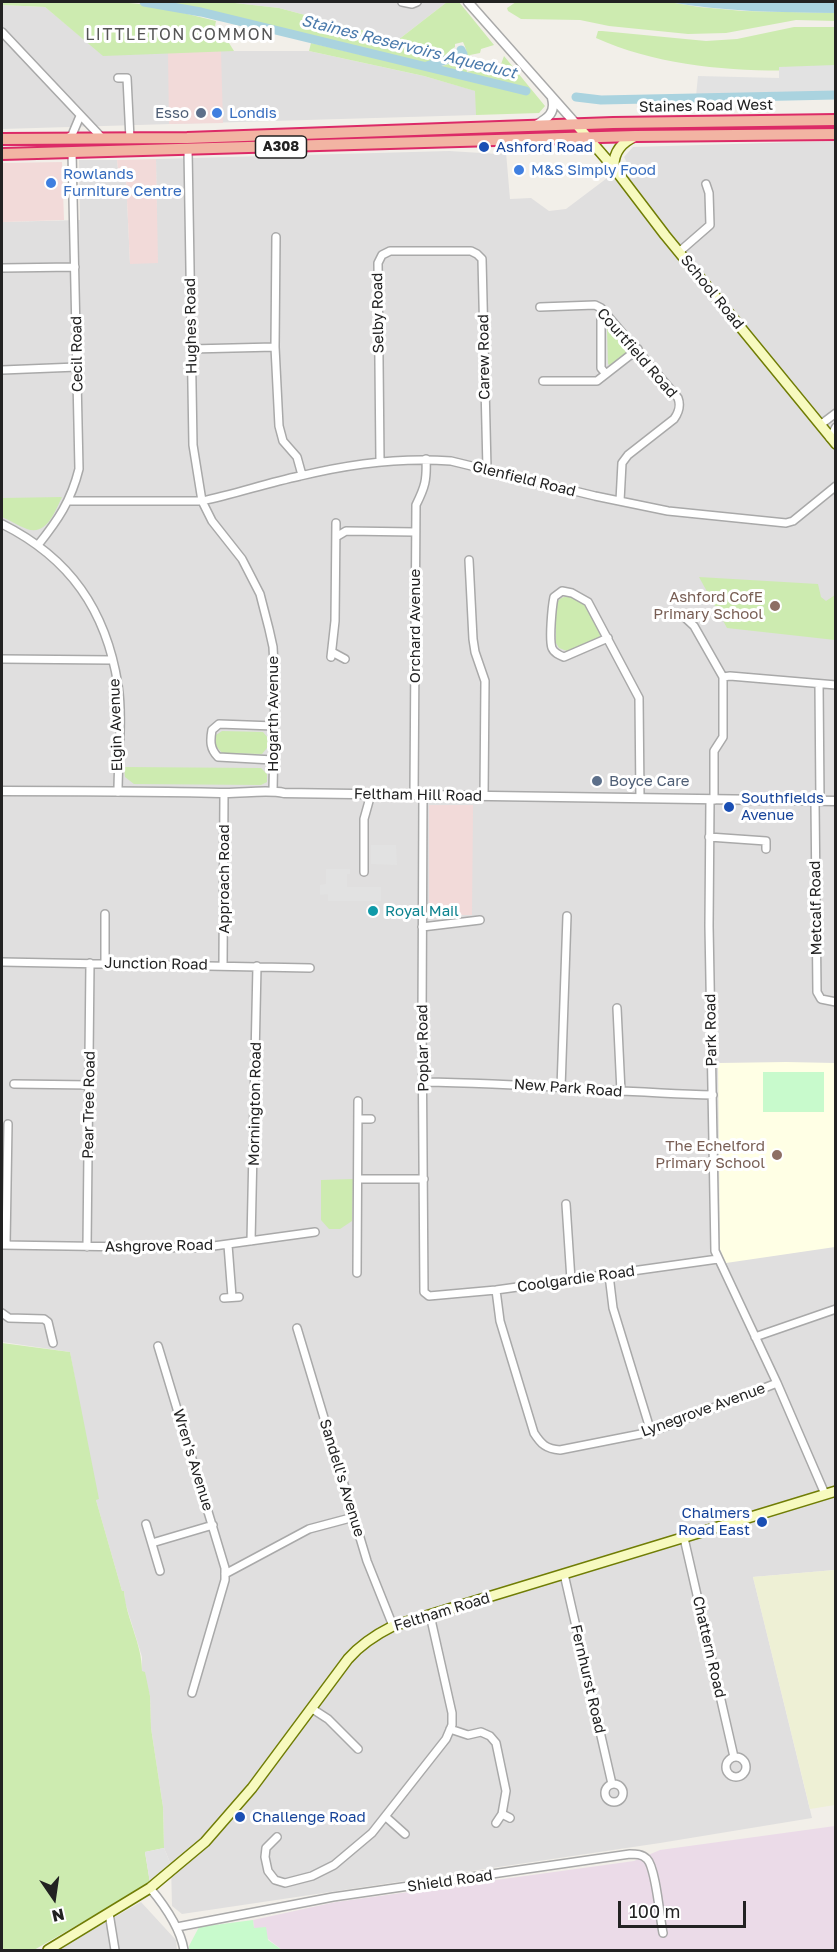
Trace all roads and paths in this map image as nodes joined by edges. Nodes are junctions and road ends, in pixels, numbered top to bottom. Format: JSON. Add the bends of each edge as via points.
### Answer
{"nodes":[{"id":1,"x":402,"y":2,"type":"edge"},
{"id":2,"x":417,"y":2,"type":"edge"},
{"id":3,"x":468,"y":2,"type":"edge"},
{"id":4,"x":2,"y":32,"type":"edge"},
{"id":5,"x":118,"y":78,"type":"dead end"},
{"id":6,"x":552,"y":96,"type":"junction"},
{"id":7,"x":80,"y":116,"type":"junction"},
{"id":8,"x":836,"y":120,"type":"edge"},
{"id":9,"x":576,"y":124,"type":"junction"},
{"id":10,"x":536,"y":125,"type":"junction"},
{"id":11,"x":836,"y":134,"type":"edge"},
{"id":12,"x":636,"y":136,"type":"junction"},
{"id":13,"x":590,"y":138,"type":"junction"},
{"id":14,"x":2,"y":139,"type":"edge"},
{"id":15,"x":66,"y":139,"type":"junction"},
{"id":16,"x":103,"y":139,"type":"junction"},
{"id":17,"x":130,"y":139,"type":"junction"},
{"id":18,"x":188,"y":150,"type":"junction"},
{"id":19,"x":72,"y":152,"type":"junction"},
{"id":20,"x":2,"y":154,"type":"edge"},
{"id":21,"x":614,"y":168,"type":"junction"},
{"id":22,"x":706,"y":184,"type":"dead end"},
{"id":23,"x":276,"y":237,"type":"dead end"},
{"id":24,"x":471,"y":250,"type":"joint"},
{"id":25,"x":679,"y":252,"type":"junction"},
{"id":26,"x":75,"y":267,"type":"junction"},
{"id":27,"x":2,"y":268,"type":"edge"},
{"id":28,"x":540,"y":306,"type":"dead end"},
{"id":29,"x":601,"y":308,"type":"junction"},
{"id":30,"x":275,"y":347,"type":"junction"},
{"id":31,"x":191,"y":349,"type":"junction"},
{"id":32,"x":638,"y":349,"type":"junction"},
{"id":33,"x":77,"y":367,"type":"junction"},
{"id":34,"x":2,"y":370,"type":"edge"},
{"id":35,"x":606,"y":374,"type":"junction"},
{"id":36,"x":543,"y":381,"type":"dead end"},
{"id":37,"x":836,"y":414,"type":"edge"},
{"id":38,"x":820,"y":425,"type":"junction"},
{"id":39,"x":836,"y":428,"type":"edge"},
{"id":40,"x":833,"y":441,"type":"edge"},
{"id":41,"x":426,"y":459,"type":"junction"},
{"id":42,"x":380,"y":461,"type":"junction"},
{"id":43,"x":487,"y":469,"type":"junction"},
{"id":44,"x":302,"y":475,"type":"junction"},
{"id":45,"x":836,"y":486,"type":"edge"},
{"id":46,"x":69,"y":501,"type":"junction"},
{"id":47,"x":202,"y":501,"type":"junction"},
{"id":48,"x":620,"y":501,"type":"junction"},
{"id":49,"x":336,"y":523,"type":"dead end"},
{"id":50,"x":2,"y":524,"type":"edge"},
{"id":51,"x":415,"y":532,"type":"junction"},
{"id":52,"x":336,"y":537,"type":"junction"},
{"id":53,"x":38,"y":545,"type":"junction"},
{"id":54,"x":470,"y":560,"type":"dead end"},
{"id":55,"x":680,"y":613,"type":"dead end"},
{"id":56,"x":608,"y":638,"type":"junction"},
{"id":57,"x":2,"y":659,"type":"edge"},
{"id":58,"x":345,"y":659,"type":"dead end"},
{"id":59,"x":112,"y":660,"type":"junction"},
{"id":60,"x":723,"y":677,"type":"junction"},
{"id":61,"x":819,"y":684,"type":"junction"},
{"id":62,"x":836,"y":685,"type":"edge"},
{"id":63,"x":274,"y":726,"type":"junction"},
{"id":64,"x":273,"y":760,"type":"junction"},
{"id":65,"x":273,"y":790,"type":"junction"},
{"id":66,"x":2,"y":791,"type":"edge"},
{"id":67,"x":118,"y":792,"type":"junction"},
{"id":68,"x":224,"y":793,"type":"junction"},
{"id":69,"x":371,"y":794,"type":"junction"},
{"id":70,"x":418,"y":795,"type":"junction"},
{"id":71,"x":484,"y":796,"type":"junction"},
{"id":72,"x":639,"y":798,"type":"junction"},
{"id":73,"x":712,"y":800,"type":"junction"},
{"id":74,"x":817,"y":801,"type":"junction"},
{"id":75,"x":836,"y":801,"type":"edge"},
{"id":76,"x":709,"y":837,"type":"junction"},
{"id":77,"x":766,"y":849,"type":"dead end"},
{"id":78,"x":364,"y":872,"type":"dead end"},
{"id":79,"x":105,"y":914,"type":"dead end"},
{"id":80,"x":567,"y":916,"type":"dead end"},
{"id":81,"x":480,"y":920,"type":"dead end"},
{"id":82,"x":422,"y":927,"type":"junction"},
{"id":83,"x":2,"y":962,"type":"edge"},
{"id":84,"x":90,"y":963,"type":"junction"},
{"id":85,"x":105,"y":963,"type":"junction"},
{"id":86,"x":223,"y":966,"type":"junction"},
{"id":87,"x":257,"y":966,"type":"junction"},
{"id":88,"x":310,"y":968,"type":"dead end"},
{"id":89,"x":836,"y":1002,"type":"edge"},
{"id":90,"x":617,"y":1008,"type":"dead end"},
{"id":91,"x":424,"y":1082,"type":"junction"},
{"id":92,"x":14,"y":1084,"type":"dead end"},
{"id":93,"x":90,"y":1085,"type":"junction"},
{"id":94,"x":561,"y":1088,"type":"junction"},
{"id":95,"x":621,"y":1092,"type":"junction"},
{"id":96,"x":713,"y":1095,"type":"junction"},
{"id":97,"x":358,"y":1101,"type":"dead end"},
{"id":98,"x":359,"y":1119,"type":"junction"},
{"id":99,"x":371,"y":1119,"type":"dead end"},
{"id":100,"x":8,"y":1124,"type":"dead end"},
{"id":101,"x":358,"y":1179,"type":"junction"},
{"id":102,"x":424,"y":1179,"type":"junction"},
{"id":103,"x":566,"y":1204,"type":"dead end"},
{"id":104,"x":315,"y":1232,"type":"dead end"},
{"id":105,"x":251,"y":1241,"type":"junction"},
{"id":106,"x":4,"y":1245,"type":"edge"},
{"id":107,"x":228,"y":1245,"type":"junction"},
{"id":108,"x":87,"y":1247,"type":"junction"},
{"id":109,"x":718,"y":1259,"type":"junction"},
{"id":110,"x":357,"y":1273,"type":"dead end"},
{"id":111,"x":609,"y":1275,"type":"junction"},
{"id":112,"x":571,"y":1280,"type":"junction"},
{"id":113,"x":496,"y":1290,"type":"junction"},
{"id":114,"x":432,"y":1296,"type":"joint"},
{"id":115,"x":232,"y":1297,"type":"dead end"},
{"id":116,"x":836,"y":1309,"type":"edge"},
{"id":117,"x":2,"y":1313,"type":"edge"},
{"id":118,"x":297,"y":1328,"type":"dead end"},
{"id":119,"x":755,"y":1337,"type":"junction"},
{"id":120,"x":53,"y":1343,"type":"dead end"},
{"id":121,"x":158,"y":1346,"type":"dead end"},
{"id":122,"x":777,"y":1383,"type":"junction"},
{"id":123,"x":651,"y":1432,"type":"junction"},
{"id":124,"x":836,"y":1491,"type":"edge"},
{"id":125,"x":825,"y":1494,"type":"junction"},
{"id":126,"x":354,"y":1517,"type":"junction"},
{"id":127,"x":146,"y":1524,"type":"dead end"},
{"id":128,"x":213,"y":1525,"type":"junction"},
{"id":129,"x":684,"y":1538,"type":"junction"},
{"id":130,"x":152,"y":1543,"type":"junction"},
{"id":131,"x":160,"y":1571,"type":"dead end"},
{"id":132,"x":225,"y":1574,"type":"junction"},
{"id":133,"x":564,"y":1574,"type":"junction"},
{"id":134,"x":430,"y":1615,"type":"junction"},
{"id":135,"x":393,"y":1626,"type":"junction"},
{"id":136,"x":192,"y":1693,"type":"dead end"},
{"id":137,"x":311,"y":1708,"type":"junction"},
{"id":138,"x":450,"y":1730,"type":"junction"},
{"id":139,"x":358,"y":1749,"type":"dead end"},
{"id":140,"x":734,"y":1757,"type":"dead end"},
{"id":141,"x":612,"y":1784,"type":"dead end"},
{"id":142,"x":502,"y":1814,"type":"junction"},
{"id":143,"x":386,"y":1817,"type":"junction"},
{"id":144,"x":510,"y":1818,"type":"dead end"},
{"id":145,"x":496,"y":1823,"type":"dead end"},
{"id":146,"x":405,"y":1833,"type":"dead end"},
{"id":147,"x":277,"y":1837,"type":"dead end"},
{"id":148,"x":150,"y":1888,"type":"junction"},
{"id":149,"x":109,"y":1913,"type":"junction"},
{"id":150,"x":177,"y":1927,"type":"junction"},
{"id":151,"x":663,"y":1933,"type":"dead end"},
{"id":152,"x":48,"y":1950,"type":"edge"},
{"id":153,"x":115,"y":1950,"type":"edge"},
{"id":154,"x":184,"y":1950,"type":"edge"}],
"edges":[{"from":1,"to":2,"type":"street"},
{"from":3,"to":6,"type":"street"},
{"from":4,"to":7,"type":"street"},
{"from":5,"to":17,"type":"street","via":[[128,78]]},
{"from":6,"to":9,"type":"street"},
{"from":6,"to":10,"type":"street","via":[[552,111]]},
{"from":7,"to":15,"type":"street","via":[[72,135]]},
{"from":7,"to":16,"type":"street"},
{"from":8,"to":9,"type":"highway","name":"Staines Road West","number":"A308"},
{"from":9,"to":10,"type":"highway","number":"A308"},
{"from":9,"to":13,"type":"main road","name":"School Road"},
{"from":10,"to":17,"type":"highway","number":"A308"},
{"from":11,"to":12,"type":"highway","name":"Staines Road West","number":"A308"},
{"from":12,"to":13,"type":"highway","name":"Staines Road West","number":"A308"},
{"from":12,"to":21,"type":"main road","via":[[621,146]]},
{"from":13,"to":18,"type":"highway","number":"A308"},
{"from":13,"to":21,"type":"main road","name":"School Road"},
{"from":14,"to":15,"type":"highway","number":"A308"},
{"from":15,"to":16,"type":"highway","number":"A308"},
{"from":16,"to":17,"type":"highway","number":"A308"},
{"from":18,"to":19,"type":"highway","number":"A308"},
{"from":18,"to":31,"type":"street","name":"Hughes Road"},
{"from":19,"to":20,"type":"highway","number":"A308"},
{"from":19,"to":26,"type":"street","name":"Cecil Road"},
{"from":21,"to":25,"type":"main road","name":"School Road"},
{"from":22,"to":25,"type":"street","via":[[710,225]]},
{"from":23,"to":30,"type":"street"},
{"from":24,"to":42,"type":"street","name":"Selby Road","via":[[390,251],[378,263]]},
{"from":24,"to":43,"type":"street","name":"Carew Road","via":[[482,260]]},
{"from":25,"to":38,"type":"main road","name":"School Road"},
{"from":26,"to":27,"type":"street"},
{"from":26,"to":33,"type":"street","name":"Cecil Road"},
{"from":28,"to":29,"type":"street","name":"Courtfield Road"},
{"from":29,"to":32,"type":"street","name":"Courtfield Road"},
{"from":29,"to":35,"type":"street","via":[[602,368]]},
{"from":30,"to":31,"type":"street"},
{"from":30,"to":44,"type":"street","via":[[280,431],[297,457]]},
{"from":31,"to":47,"type":"street","name":"Hughes Road","via":[[193,445]]},
{"from":32,"to":35,"type":"street"},
{"from":32,"to":48,"type":"street","name":"Courtfield Road","via":[[680,404],[674,419],[622,463]]},
{"from":33,"to":34,"type":"street"},
{"from":33,"to":46,"type":"street","name":"Cecil Road","via":[[79,470]]},
{"from":35,"to":36,"type":"street","via":[[597,381]]},
{"from":37,"to":38,"type":"street"},
{"from":38,"to":40,"type":"main road","name":"School Road"},
{"from":39,"to":40,"type":"street"},
{"from":41,"to":42,"type":"street","name":"Glenfield Road"},
{"from":41,"to":43,"type":"street","name":"Glenfield Road"},
{"from":41,"to":51,"type":"street","name":"Orchard Avenue","via":[[427,476],[416,505]]},
{"from":42,"to":44,"type":"street","name":"Glenfield Road"},
{"from":43,"to":48,"type":"street","name":"Glenfield Road"},
{"from":44,"to":47,"type":"street","name":"Glenfield Road"},
{"from":45,"to":48,"type":"street","name":"Glenfield Road","via":[[794,521],[786,523],[668,511]]},
{"from":46,"to":47,"type":"street"},
{"from":46,"to":53,"type":"street","name":"Cecil Road"},
{"from":47,"to":63,"type":"street","name":"Hogarth Avenue","via":[[212,521],[242,559],[260,594],[273,647]]},
{"from":49,"to":52,"type":"street"},
{"from":50,"to":53,"type":"street","name":"Elgin Avenue"},
{"from":51,"to":52,"type":"street","via":[[346,531]]},
{"from":51,"to":70,"type":"street","name":"Orchard Avenue"},
{"from":52,"to":58,"type":"street","via":[[332,654]]},
{"from":53,"to":59,"type":"street","name":"Elgin Avenue","via":[[79,585],[96,611]]},
{"from":54,"to":71,"type":"street","via":[[473,639],[485,681]]},
{"from":55,"to":60,"type":"street","via":[[694,626]]},
{"from":56,"to":56,"type":"street","via":[[588,602],[562,591],[554,597],[552,647],[556,654],[564,657]]},
{"from":56,"to":72,"type":"street","via":[[639,698]]},
{"from":57,"to":59,"type":"street"},
{"from":59,"to":67,"type":"street","name":"Elgin Avenue","via":[[118,686]]},
{"from":60,"to":61,"type":"street"},
{"from":60,"to":73,"type":"street","via":[[723,737],[714,751]]},
{"from":61,"to":62,"type":"street"},
{"from":61,"to":74,"type":"street"},
{"from":63,"to":64,"type":"street","name":"Hogarth Avenue"},
{"from":63,"to":64,"type":"street","via":[[219,724],[212,730],[210,741],[218,757]]},
{"from":64,"to":65,"type":"street","name":"Hogarth Avenue"},
{"from":65,"to":68,"type":"street","name":"Feltham Hill Road"},
{"from":65,"to":69,"type":"street","name":"Feltham Hill Road"},
{"from":66,"to":67,"type":"street","name":"Feltham Hill Road"},
{"from":67,"to":68,"type":"street","name":"Feltham Hill Road"},
{"from":68,"to":86,"type":"street","name":"Approach Road"},
{"from":69,"to":70,"type":"street","name":"Feltham Hill Road"},
{"from":69,"to":78,"type":"street","via":[[364,819]]},
{"from":70,"to":71,"type":"street","name":"Feltham Hill Road"},
{"from":70,"to":82,"type":"street","name":"Poplar Road"},
{"from":71,"to":72,"type":"street","name":"Feltham Hill Road"},
{"from":72,"to":73,"type":"street","name":"Feltham Hill Road"},
{"from":73,"to":74,"type":"street","name":"Feltham Hill Road"},
{"from":73,"to":76,"type":"street","name":"Park Road"},
{"from":74,"to":75,"type":"street","name":"Feltham Hill Road"},
{"from":74,"to":89,"type":"street","name":"Metcalf Road","via":[[817,992],[821,999]]},
{"from":76,"to":77,"type":"street","via":[[766,841]]},
{"from":76,"to":96,"type":"street","name":"Park Road"},
{"from":79,"to":85,"type":"street"},
{"from":80,"to":94,"type":"street"},
{"from":81,"to":82,"type":"street"},
{"from":82,"to":91,"type":"street","name":"Poplar Road"},
{"from":83,"to":84,"type":"street","name":"Junction Road"},
{"from":84,"to":85,"type":"street","name":"Junction Road"},
{"from":84,"to":93,"type":"street","name":"Pear Tree Road"},
{"from":85,"to":86,"type":"street","name":"Junction Road"},
{"from":86,"to":87,"type":"street","name":"Junction Road"},
{"from":87,"to":88,"type":"street","name":"Junction Road"},
{"from":87,"to":105,"type":"street","name":"Mornington Road"},
{"from":90,"to":95,"type":"street"},
{"from":91,"to":94,"type":"street","name":"New Park Road"},
{"from":91,"to":102,"type":"street","name":"Poplar Road"},
{"from":92,"to":93,"type":"street"},
{"from":93,"to":108,"type":"street","name":"Pear Tree Road"},
{"from":94,"to":95,"type":"street","name":"New Park Road"},
{"from":95,"to":96,"type":"street","name":"New Park Road"},
{"from":96,"to":109,"type":"street","name":"Park Road"},
{"from":97,"to":98,"type":"street"},
{"from":98,"to":99,"type":"street"},
{"from":98,"to":101,"type":"street"},
{"from":100,"to":106,"type":"street"},
{"from":101,"to":102,"type":"street"},
{"from":101,"to":110,"type":"street"},
{"from":102,"to":114,"type":"street","name":"Poplar Road","via":[[424,1289],[426,1295]]},
{"from":103,"to":112,"type":"street"},
{"from":104,"to":105,"type":"street","name":"Ashgrove Road"},
{"from":105,"to":107,"type":"street","name":"Ashgrove Road"},
{"from":106,"to":108,"type":"street","name":"Ashgrove Road"},
{"from":107,"to":108,"type":"street","name":"Ashgrove Road"},
{"from":107,"to":115,"type":"street"},
{"from":109,"to":111,"type":"street","name":"Coolgardie Road"},
{"from":109,"to":119,"type":"street"},
{"from":111,"to":112,"type":"street","name":"Coolgardie Road"},
{"from":111,"to":123,"type":"street","via":[[613,1308]]},
{"from":112,"to":113,"type":"street","name":"Coolgardie Road"},
{"from":113,"to":114,"type":"street","name":"Coolgardie Road"},
{"from":113,"to":123,"type":"street","name":"Lynegrove Avenue","via":[[500,1321],[534,1433],[541,1444],[560,1450]]},
{"from":116,"to":119,"type":"street"},
{"from":117,"to":120,"type":"street","via":[[9,1318],[44,1319]]},
{"from":118,"to":126,"type":"street","name":"Sandell's Avenue"},
{"from":119,"to":122,"type":"street"},
{"from":121,"to":128,"type":"street","name":"Wren's Avenue"},
{"from":122,"to":123,"type":"street","name":"Lynegrove Avenue"},
{"from":122,"to":125,"type":"street"},
{"from":124,"to":125,"type":"main road","name":"Feltham Road"},
{"from":125,"to":129,"type":"main road","name":"Feltham Road"},
{"from":126,"to":132,"type":"street","via":[[309,1529]]},
{"from":126,"to":135,"type":"street","name":"Sandell's Avenue"},
{"from":127,"to":130,"type":"street"},
{"from":128,"to":130,"type":"street"},
{"from":128,"to":132,"type":"street","name":"Wren's Avenue"},
{"from":129,"to":133,"type":"main road","name":"Feltham Road"},
{"from":129,"to":140,"type":"street","name":"Chattern Road"},
{"from":130,"to":131,"type":"street"},
{"from":132,"to":136,"type":"street","name":"Wren's Avenue"},
{"from":133,"to":134,"type":"main road","name":"Feltham Road"},
{"from":133,"to":141,"type":"street","name":"Fernhurst Road"},
{"from":134,"to":135,"type":"main road","name":"Feltham Road"},
{"from":134,"to":138,"type":"street","via":[[452,1713]]},
{"from":135,"to":137,"type":"main road","name":"Feltham Road","via":[[359,1646]]},
{"from":137,"to":139,"type":"street"},
{"from":137,"to":148,"type":"main road","name":"Feltham Road","via":[[234,1811],[205,1842]]},
{"from":138,"to":142,"type":"street","via":[[468,1735],[481,1732],[496,1743],[506,1791]]},
{"from":138,"to":143,"type":"street"},
{"from":142,"to":144,"type":"street"},
{"from":142,"to":145,"type":"street"},
{"from":143,"to":146,"type":"street"},
{"from":143,"to":147,"type":"street","via":[[334,1866],[285,1883],[275,1880],[268,1871],[265,1857],[266,1848]]},
{"from":148,"to":149,"type":"main road"},
{"from":148,"to":150,"type":"street"},
{"from":149,"to":152,"type":"main road"},
{"from":149,"to":153,"type":"street"},
{"from":150,"to":151,"type":"street","name":"Shield Road","via":[[333,1897],[639,1854],[651,1866]]},
{"from":150,"to":154,"type":"street"}]}
